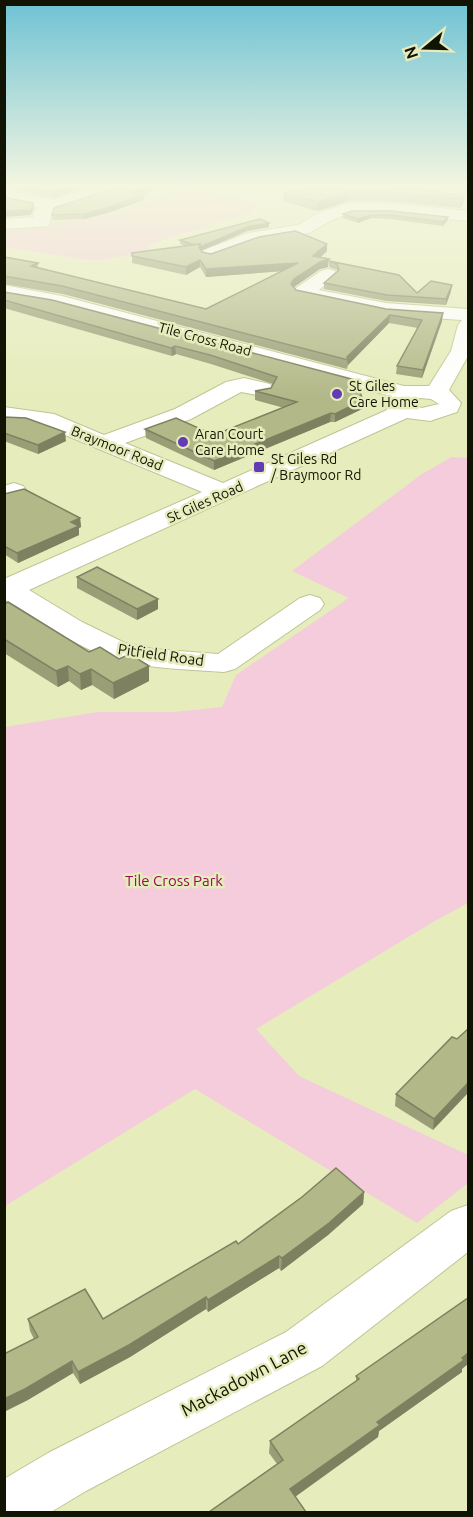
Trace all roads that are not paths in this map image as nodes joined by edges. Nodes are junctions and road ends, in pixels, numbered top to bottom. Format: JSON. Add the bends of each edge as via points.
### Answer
{"nodes":[{"id":1,"x":328,"y":274,"type":"dead end"},
{"id":2,"x":4,"y":291,"type":"edge"},
{"id":3,"x":468,"y":330,"type":"edge"},
{"id":4,"x":262,"y":389,"type":"edge"},
{"id":5,"x":404,"y":402,"type":"junction"},
{"id":6,"x":451,"y":405,"type":"edge"},
{"id":7,"x":6,"y":406,"type":"edge"},
{"id":8,"x":106,"y":442,"type":"junction"},
{"id":9,"x":225,"y":493,"type":"junction"},
{"id":10,"x":6,"y":589,"type":"edge"},
{"id":11,"x":310,"y":604,"type":"dead end"},
{"id":12,"x":468,"y":1225,"type":"edge"},
{"id":13,"x":9,"y":1510,"type":"edge"}],
"edges":[{"from":1,"to":3,"type":"street","via":[[303,292]]},
{"from":2,"to":5,"type":"street","name":"Tile Cross Road","via":[[56,300]]},
{"from":3,"to":6,"type":"street","via":[[451,371]]},
{"from":4,"to":8,"type":"street","via":[[234,387],[183,414]]},
{"from":5,"to":6,"type":"street"},
{"from":5,"to":9,"type":"street","name":"St Giles Road"},
{"from":7,"to":8,"type":"street","name":"Braymoor Road"},
{"from":8,"to":9,"type":"street","name":"Braymoor Road"},
{"from":9,"to":10,"type":"street","name":"St Giles Road"},
{"from":10,"to":11,"type":"street","name":"Pitfield Road","via":[[115,650],[224,663]]},
{"from":12,"to":13,"type":"street","name":"Mackadown Lane","via":[[303,1349],[67,1472]]}]}
